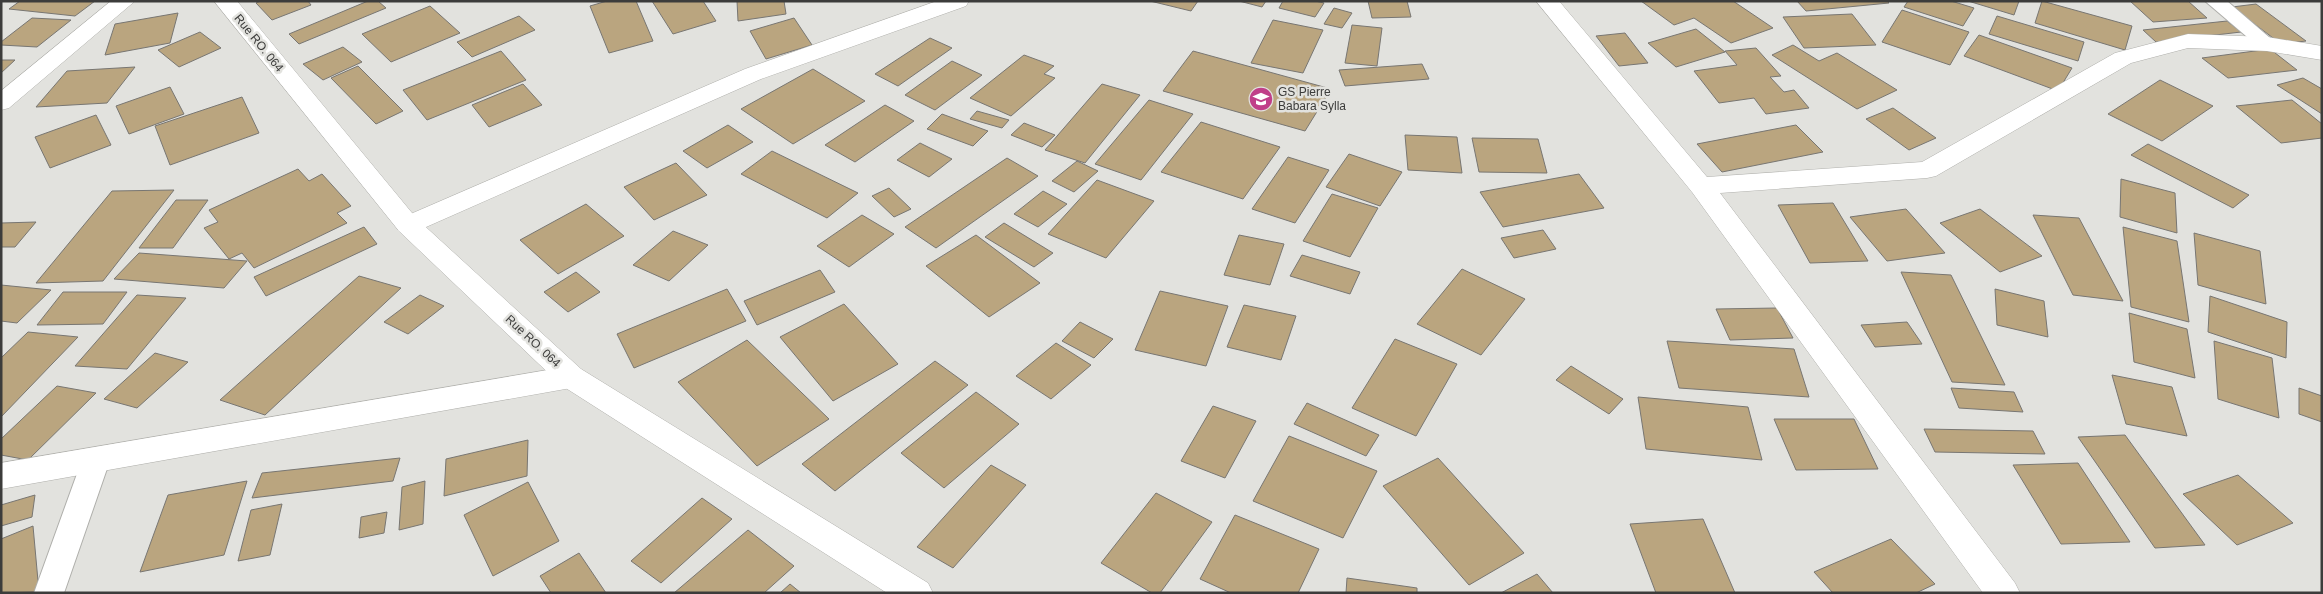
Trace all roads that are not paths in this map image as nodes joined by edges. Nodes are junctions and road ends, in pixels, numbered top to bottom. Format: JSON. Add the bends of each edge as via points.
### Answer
{"nodes":[{"id":1,"x":124,"y":1,"type":"edge"},
{"id":2,"x":225,"y":1,"type":"edge"},
{"id":3,"x":958,"y":1,"type":"edge"},
{"id":4,"x":1547,"y":1,"type":"edge"},
{"id":5,"x":2215,"y":1,"type":"edge"},
{"id":6,"x":2267,"y":44,"type":"junction"},
{"id":7,"x":2322,"y":53,"type":"edge"},
{"id":8,"x":1,"y":103,"type":"edge"},
{"id":9,"x":1701,"y":186,"type":"junction"},
{"id":10,"x":408,"y":225,"type":"junction"},
{"id":11,"x":571,"y":376,"type":"junction"},
{"id":12,"x":96,"y":460,"type":"junction"},
{"id":13,"x":1,"y":476,"type":"edge"},
{"id":14,"x":49,"y":593,"type":"edge"},
{"id":15,"x":916,"y":593,"type":"edge"},
{"id":16,"x":2003,"y":593,"type":"edge"}],
"edges":[{"from":1,"to":8,"type":"street"},
{"from":2,"to":10,"type":"street","name":"Rue RO. 064"},
{"from":3,"to":10,"type":"street","via":[[753,74]]},
{"from":4,"to":9,"type":"street"},
{"from":5,"to":6,"type":"lane"},
{"from":6,"to":7,"type":"street"},
{"from":6,"to":9,"type":"street","via":[[2188,41],[2123,58],[1927,170]]},
{"from":9,"to":16,"type":"street"},
{"from":10,"to":11,"type":"street","name":"Rue RO. 064"},
{"from":11,"to":12,"type":"street"},
{"from":11,"to":15,"type":"street","name":"Rue RO. 064"},
{"from":12,"to":13,"type":"street"},
{"from":12,"to":14,"type":"lane"}]}
